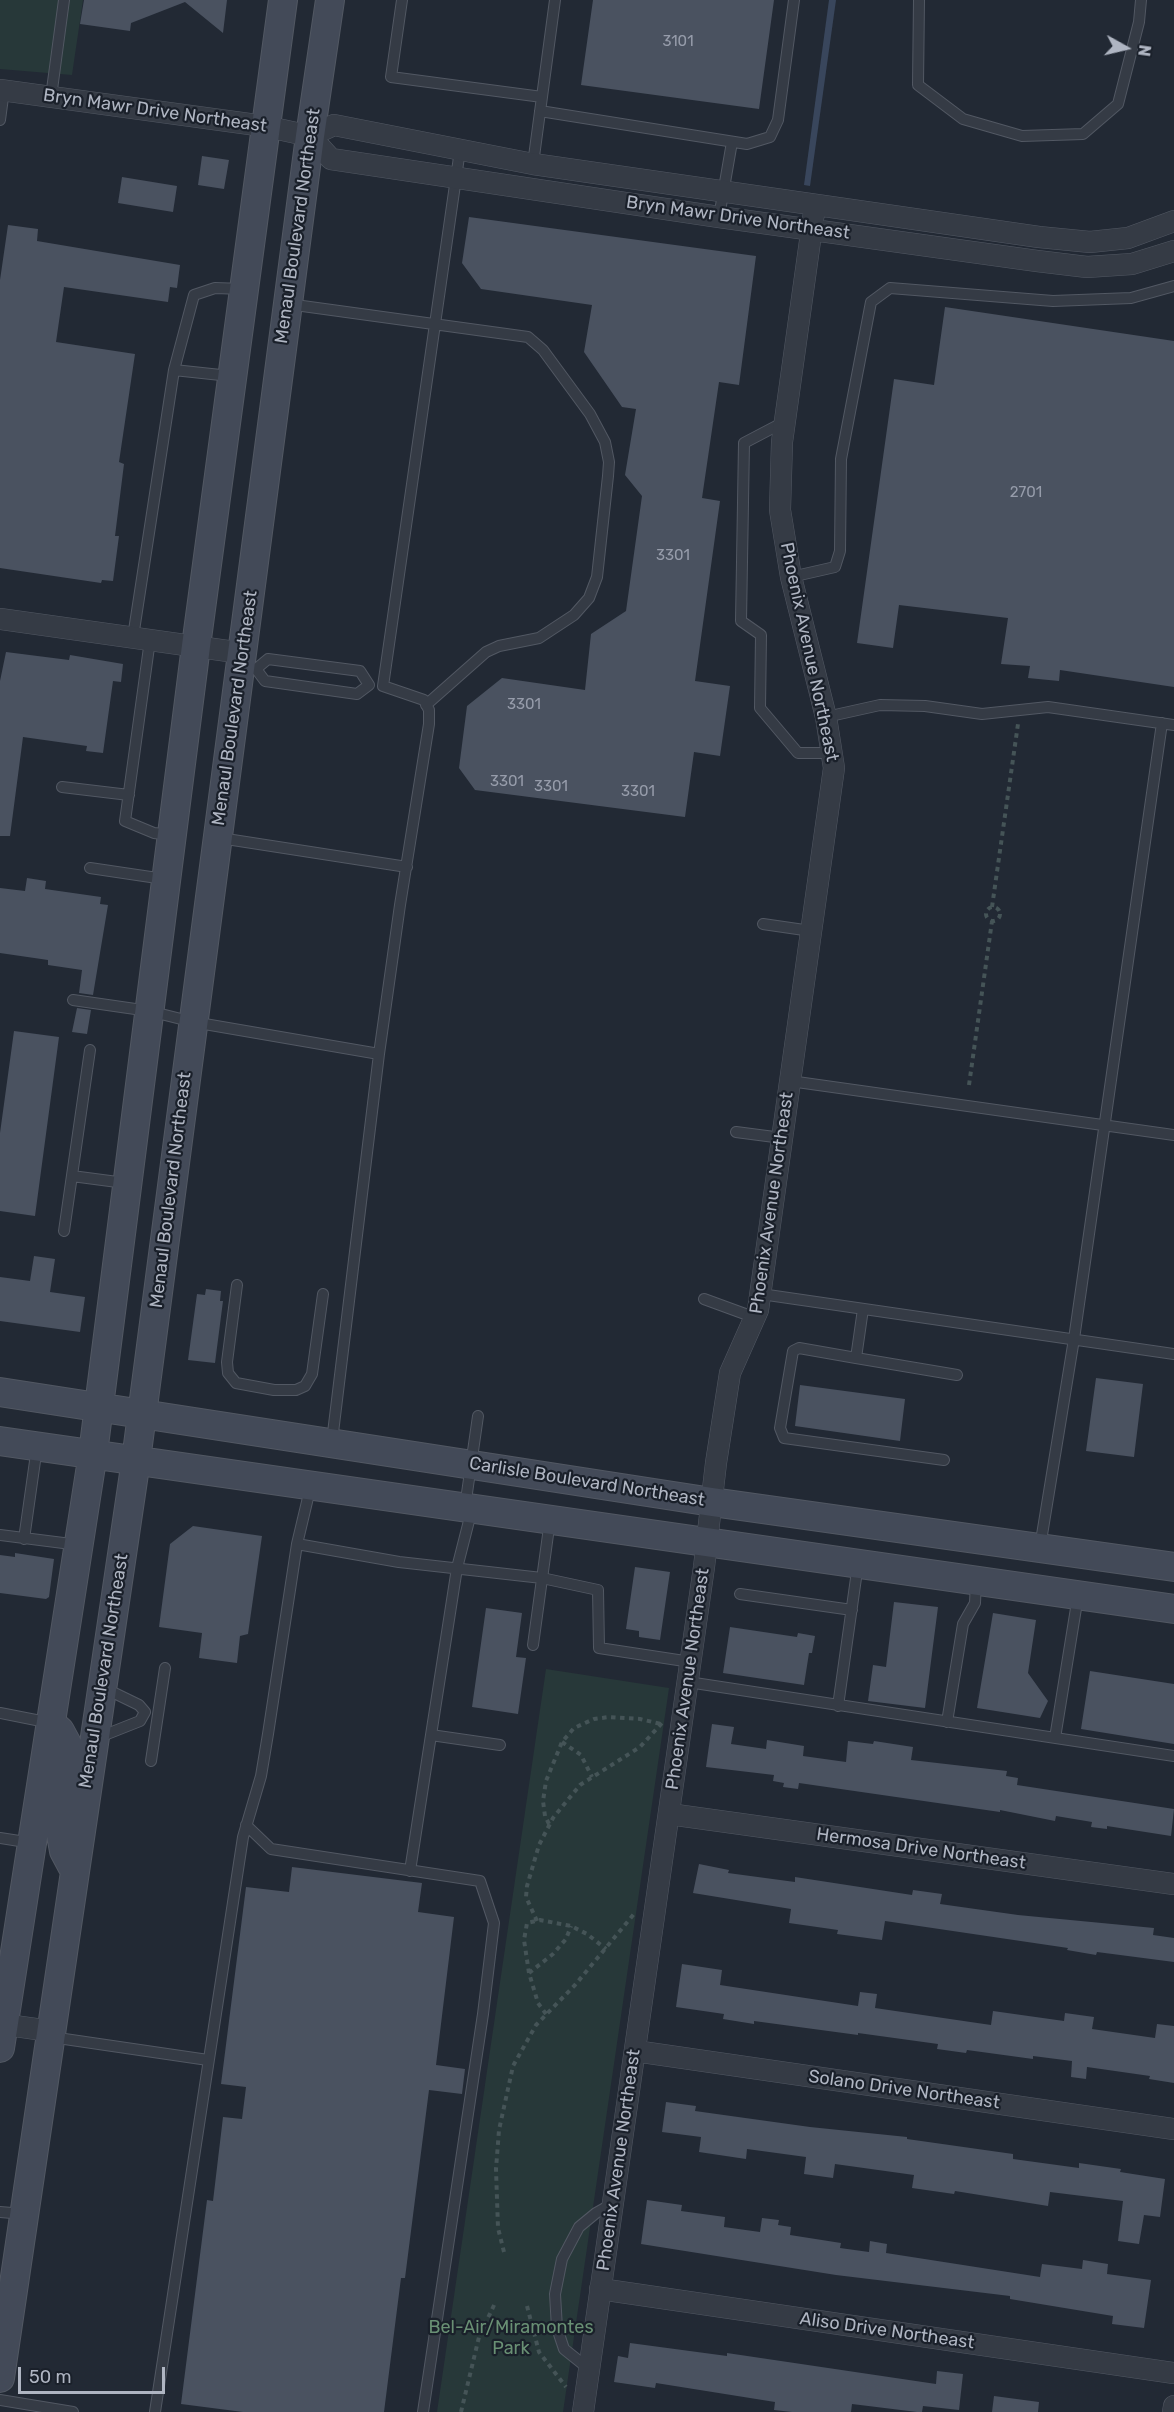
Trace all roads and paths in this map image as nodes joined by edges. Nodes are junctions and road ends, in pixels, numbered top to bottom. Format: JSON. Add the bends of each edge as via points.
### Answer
{"nodes":[{"id":1,"x":64,"y":0,"type":"edge"},
{"id":2,"x":283,"y":0,"type":"edge"},
{"id":3,"x":330,"y":0,"type":"edge"},
{"id":4,"x":402,"y":0,"type":"edge"},
{"id":5,"x":555,"y":0,"type":"edge"},
{"id":6,"x":794,"y":0,"type":"edge"},
{"id":7,"x":919,"y":0,"type":"edge"},
{"id":8,"x":1141,"y":0,"type":"edge"},
{"id":9,"x":2,"y":90,"type":"edge"},
{"id":10,"x":51,"y":97,"type":"junction"},
{"id":11,"x":542,"y":97,"type":"junction"},
{"id":12,"x":540,"y":111,"type":"junction"},
{"id":13,"x":0,"y":120,"type":"edge"},
{"id":14,"x":264,"y":126,"type":"junction"},
{"id":15,"x":310,"y":136,"type":"junction"},
{"id":16,"x":732,"y":142,"type":"junction"},
{"id":17,"x":460,"y":150,"type":"junction"},
{"id":18,"x":528,"y":163,"type":"junction"},
{"id":19,"x":456,"y":179,"type":"junction"},
{"id":20,"x":519,"y":185,"type":"junction"},
{"id":21,"x":723,"y":192,"type":"junction"},
{"id":22,"x":815,"y":205,"type":"junction"},
{"id":23,"x":719,"y":217,"type":"junction"},
{"id":24,"x":1171,"y":223,"type":"edge"},
{"id":25,"x":811,"y":229,"type":"junction"},
{"id":26,"x":1039,"y":237,"type":"junction"},
{"id":27,"x":1174,"y":251,"type":"edge"},
{"id":28,"x":1037,"y":261,"type":"junction"},
{"id":29,"x":1174,"y":286,"type":"edge"},
{"id":30,"x":243,"y":289,"type":"junction"},
{"id":31,"x":288,"y":304,"type":"junction"},
{"id":32,"x":435,"y":325,"type":"junction"},
{"id":33,"x":174,"y":370,"type":"junction"},
{"id":34,"x":231,"y":376,"type":"junction"},
{"id":35,"x":784,"y":421,"type":"junction"},
{"id":36,"x":791,"y":577,"type":"junction"},
{"id":37,"x":0,"y":620,"type":"edge"},
{"id":38,"x":142,"y":639,"type":"junction"},
{"id":39,"x":196,"y":646,"type":"junction"},
{"id":40,"x":246,"y":663,"type":"junction"},
{"id":41,"x":369,"y":685,"type":"junction"},
{"id":42,"x":383,"y":686,"type":"junction"},
{"id":43,"x":426,"y":705,"type":"junction"},
{"id":44,"x":826,"y":717,"type":"junction"},
{"id":45,"x":1019,"y":718,"type":"dead end"},
{"id":46,"x":1168,"y":724,"type":"edge"},
{"id":47,"x":831,"y":753,"type":"junction"},
{"id":48,"x":62,"y":787,"type":"dead end"},
{"id":49,"x":129,"y":795,"type":"junction"},
{"id":50,"x":172,"y":835,"type":"junction"},
{"id":51,"x":218,"y":838,"type":"junction"},
{"id":52,"x":407,"y":867,"type":"junction"},
{"id":53,"x":90,"y":868,"type":"dead end"},
{"id":54,"x":166,"y":880,"type":"junction"},
{"id":55,"x":992,"y":907,"type":"junction"},
{"id":56,"x":992,"y":921,"type":"junction"},
{"id":57,"x":763,"y":924,"type":"dead end"},
{"id":58,"x":811,"y":931,"type":"junction"},
{"id":59,"x":73,"y":999,"type":"dead end"},
{"id":60,"x":149,"y":1011,"type":"junction"},
{"id":61,"x":192,"y":1022,"type":"junction"},
{"id":62,"x":90,"y":1050,"type":"dead end"},
{"id":63,"x":380,"y":1054,"type":"junction"},
{"id":64,"x":790,"y":1081,"type":"junction"},
{"id":65,"x":969,"y":1085,"type":"dead end"},
{"id":66,"x":1103,"y":1125,"type":"junction"},
{"id":67,"x":736,"y":1132,"type":"dead end"},
{"id":68,"x":1174,"y":1135,"type":"edge"},
{"id":69,"x":782,"y":1138,"type":"junction"},
{"id":70,"x":72,"y":1176,"type":"junction"},
{"id":71,"x":127,"y":1184,"type":"junction"},
{"id":72,"x":64,"y":1231,"type":"dead end"},
{"id":73,"x":237,"y":1285,"type":"dead end"},
{"id":74,"x":323,"y":1294,"type":"dead end"},
{"id":75,"x":760,"y":1294,"type":"junction"},
{"id":76,"x":704,"y":1299,"type":"dead end"},
{"id":77,"x":863,"y":1309,"type":"junction"},
{"id":78,"x":756,"y":1318,"type":"junction"},
{"id":79,"x":1074,"y":1339,"type":"junction"},
{"id":80,"x":1174,"y":1354,"type":"edge"},
{"id":81,"x":856,"y":1358,"type":"junction"},
{"id":82,"x":957,"y":1376,"type":"dead end"},
{"id":83,"x":0,"y":1392,"type":"edge"},
{"id":84,"x":99,"y":1406,"type":"junction"},
{"id":85,"x":142,"y":1413,"type":"junction"},
{"id":86,"x":478,"y":1416,"type":"dead end"},
{"id":87,"x":0,"y":1441,"type":"edge"},
{"id":88,"x":332,"y":1443,"type":"junction"},
{"id":89,"x":37,"y":1446,"type":"junction"},
{"id":90,"x":93,"y":1453,"type":"junction"},
{"id":91,"x":136,"y":1460,"type":"junction"},
{"id":92,"x":944,"y":1460,"type":"dead end"},
{"id":93,"x":472,"y":1465,"type":"junction"},
{"id":94,"x":311,"y":1485,"type":"junction"},
{"id":95,"x":712,"y":1502,"type":"junction"},
{"id":96,"x":469,"y":1508,"type":"junction"},
{"id":97,"x":550,"y":1520,"type":"junction"},
{"id":98,"x":0,"y":1535,"type":"edge"},
{"id":99,"x":24,"y":1539,"type":"junction"},
{"id":100,"x":707,"y":1543,"type":"junction"},
{"id":101,"x":297,"y":1544,"type":"junction"},
{"id":102,"x":79,"y":1545,"type":"junction"},
{"id":103,"x":1040,"y":1548,"type":"junction"},
{"id":104,"x":858,"y":1564,"type":"junction"},
{"id":105,"x":1174,"y":1567,"type":"edge"},
{"id":106,"x":457,"y":1568,"type":"junction"},
{"id":107,"x":542,"y":1578,"type":"junction"},
{"id":108,"x":976,"y":1581,"type":"junction"},
{"id":109,"x":740,"y":1594,"type":"dead end"},
{"id":110,"x":1078,"y":1595,"type":"junction"},
{"id":111,"x":1174,"y":1609,"type":"edge"},
{"id":112,"x":852,"y":1610,"type":"junction"},
{"id":113,"x":533,"y":1645,"type":"dead end"},
{"id":114,"x":165,"y":1668,"type":"dead end"},
{"id":115,"x":689,"y":1672,"type":"junction"},
{"id":116,"x":102,"y":1687,"type":"junction"},
{"id":117,"x":838,"y":1706,"type":"junction"},
{"id":118,"x":0,"y":1713,"type":"edge"},
{"id":119,"x":143,"y":1715,"type":"junction"},
{"id":120,"x":157,"y":1717,"type":"junction"},
{"id":121,"x":947,"y":1722,"type":"junction"},
{"id":122,"x":51,"y":1723,"type":"junction"},
{"id":123,"x":430,"y":1735,"type":"junction"},
{"id":124,"x":1055,"y":1738,"type":"junction"},
{"id":125,"x":94,"y":1740,"type":"junction"},
{"id":126,"x":562,"y":1742,"type":"junction"},
{"id":127,"x":500,"y":1745,"type":"dead end"},
{"id":128,"x":1174,"y":1756,"type":"edge"},
{"id":129,"x":151,"y":1761,"type":"dead end"},
{"id":130,"x":592,"y":1777,"type":"junction"},
{"id":131,"x":669,"y":1814,"type":"junction"},
{"id":132,"x":549,"y":1824,"type":"junction"},
{"id":133,"x":246,"y":1825,"type":"junction"},
{"id":134,"x":0,"y":1838,"type":"edge"},
{"id":135,"x":32,"y":1843,"type":"junction"},
{"id":136,"x":74,"y":1870,"type":"junction"},
{"id":137,"x":410,"y":1870,"type":"junction"},
{"id":138,"x":1174,"y":1884,"type":"edge"},
{"id":139,"x":639,"y":1908,"type":"dead end"},
{"id":140,"x":537,"y":1921,"type":"junction"},
{"id":141,"x":571,"y":1926,"type":"junction"},
{"id":142,"x":606,"y":1948,"type":"junction"},
{"id":143,"x":529,"y":1973,"type":"junction"},
{"id":144,"x":6,"y":1975,"type":"edge"},
{"id":145,"x":546,"y":2014,"type":"junction"},
{"id":146,"x":1,"y":2032,"type":"edge"},
{"id":147,"x":50,"y":2034,"type":"junction"},
{"id":148,"x":635,"y":2051,"type":"junction"},
{"id":149,"x":208,"y":2060,"type":"junction"},
{"id":150,"x":1174,"y":2129,"type":"edge"},
{"id":151,"x":613,"y":2204,"type":"junction"},
{"id":152,"x":12,"y":2213,"type":"edge"},
{"id":153,"x":504,"y":2252,"type":"dead end"},
{"id":154,"x":600,"y":2289,"type":"junction"},
{"id":155,"x":496,"y":2301,"type":"dead end"},
{"id":156,"x":528,"y":2306,"type":"dead end"},
{"id":157,"x":589,"y":2369,"type":"junction"},
{"id":158,"x":1174,"y":2373,"type":"edge"},
{"id":159,"x":0,"y":2379,"type":"edge"},
{"id":160,"x":569,"y":2390,"type":"dead end"},
{"id":161,"x":0,"y":2400,"type":"edge"},
{"id":162,"x":1174,"y":2406,"type":"edge"},
{"id":163,"x":73,"y":2412,"type":"edge"},
{"id":164,"x":155,"y":2412,"type":"edge"},
{"id":165,"x":423,"y":2412,"type":"edge"},
{"id":166,"x":461,"y":2412,"type":"edge"},
{"id":167,"x":582,"y":2412,"type":"edge"},
{"id":168,"x":1173,"y":2412,"type":"edge"}],
"edges":[{"from":1,"to":10,"type":"lane"},
{"from":2,"to":14,"type":"main road"},
{"from":3,"to":15,"type":"main road","name":"Menaul Boulevard Northeast"},
{"from":4,"to":11,"type":"lane","via":[[392,77]]},
{"from":5,"to":11,"type":"lane"},
{"from":6,"to":16,"type":"lane","via":[[778,120],[770,137],[747,144]]},
{"from":7,"to":8,"type":"lane","via":[[918,84],[963,119],[1022,136],[1083,134],[1118,104]]},
{"from":9,"to":10,"type":"street","name":"Bryn Mawr Drive Northeast"},
{"from":9,"to":13,"type":"lane"},
{"from":10,"to":14,"type":"street","name":"Bryn Mawr Drive Northeast"},
{"from":11,"to":12,"type":"lane"},
{"from":12,"to":16,"type":"lane"},
{"from":12,"to":18,"type":"lane"},
{"from":14,"to":15,"type":"street","name":"Bryn Mawr Drive Northeast"},
{"from":14,"to":30,"type":"main road"},
{"from":15,"to":17,"type":"street","name":"Bryn Mawr Drive Northeast","via":[[334,124]]},
{"from":15,"to":19,"type":"street","name":"Bryn Mawr Drive Northeast","via":[[331,159]]},
{"from":15,"to":31,"type":"main road","name":"Menaul Boulevard Northeast"},
{"from":16,"to":21,"type":"lane"},
{"from":17,"to":18,"type":"street","name":"Bryn Mawr Drive Northeast"},
{"from":17,"to":19,"type":"lane"},
{"from":18,"to":20,"type":"lane"},
{"from":18,"to":21,"type":"street","name":"Bryn Mawr Drive Northeast"},
{"from":19,"to":20,"type":"street","name":"Bryn Mawr Drive Northeast"},
{"from":19,"to":32,"type":"lane"},
{"from":20,"to":23,"type":"street","name":"Bryn Mawr Drive Northeast"},
{"from":21,"to":22,"type":"street","name":"Bryn Mawr Drive Northeast"},
{"from":21,"to":23,"type":"lane"},
{"from":22,"to":25,"type":"street","name":"Phoenix Avenue Northeast"},
{"from":22,"to":26,"type":"street","name":"Bryn Mawr Drive Northeast"},
{"from":23,"to":25,"type":"street","name":"Bryn Mawr Drive Northeast"},
{"from":24,"to":26,"type":"street","name":"Bryn Mawr Drive Northeast","via":[[1128,238],[1090,242]]},
{"from":25,"to":28,"type":"street","name":"Bryn Mawr Drive Northeast"},
{"from":25,"to":35,"type":"street","name":"Phoenix Avenue Northeast"},
{"from":26,"to":28,"type":"lane"},
{"from":27,"to":28,"type":"street","name":"Bryn Mawr Drive Northeast","via":[[1132,264],[1087,267]]},
{"from":29,"to":36,"type":"lane","via":[[1131,298],[1053,301],[890,288],[871,302],[841,459],[840,551],[835,567]]},
{"from":30,"to":33,"type":"lane","via":[[215,288],[194,296]]},
{"from":30,"to":34,"type":"main road"},
{"from":31,"to":32,"type":"lane"},
{"from":31,"to":40,"type":"main road","name":"Menaul Boulevard Northeast"},
{"from":32,"to":42,"type":"lane"},
{"from":32,"to":43,"type":"lane","via":[[528,338],[543,350],[590,414],[605,442],[609,462],[597,577],[589,598],[574,615],[539,638],[486,652]]},
{"from":33,"to":34,"type":"lane"},
{"from":33,"to":38,"type":"lane"},
{"from":34,"to":39,"type":"main road"},
{"from":35,"to":36,"type":"street","name":"Phoenix Avenue Northeast","via":[[780,510]]},
{"from":35,"to":47,"type":"lane","via":[[744,442],[741,621],[761,635],[760,708],[798,753]]},
{"from":36,"to":44,"type":"street","name":"Phoenix Avenue Northeast"},
{"from":37,"to":38,"type":"street"},
{"from":38,"to":39,"type":"street"},
{"from":38,"to":49,"type":"lane"},
{"from":39,"to":40,"type":"street"},
{"from":39,"to":50,"type":"main road"},
{"from":40,"to":41,"type":"lane","via":[[268,659],[360,671]]},
{"from":40,"to":41,"type":"lane","via":[[265,681],[357,694]]},
{"from":40,"to":51,"type":"main road","name":"Menaul Boulevard Northeast"},
{"from":41,"to":42,"type":"lane"},
{"from":42,"to":43,"type":"lane","via":[[413,695]]},
{"from":43,"to":52,"type":"lane","via":[[429,724]]},
{"from":44,"to":46,"type":"lane","via":[[880,705],[925,705],[982,714],[1048,707]]},
{"from":44,"to":47,"type":"street","name":"Phoenix Avenue Northeast"},
{"from":45,"to":55,"type":"path"},
{"from":46,"to":66,"type":"lane"},
{"from":47,"to":58,"type":"street","name":"Phoenix Avenue Northeast","via":[[834,768]]},
{"from":48,"to":49,"type":"lane"},
{"from":49,"to":50,"type":"lane","via":[[125,821],[154,833]]},
{"from":50,"to":54,"type":"main road"},
{"from":51,"to":52,"type":"lane"},
{"from":51,"to":61,"type":"main road","name":"Menaul Boulevard Northeast"},
{"from":52,"to":63,"type":"lane"},
{"from":53,"to":54,"type":"lane"},
{"from":54,"to":60,"type":"main road"},
{"from":55,"to":56,"type":"path","via":[[987,914]]},
{"from":55,"to":56,"type":"path","via":[[1000,913]]},
{"from":56,"to":65,"type":"path"},
{"from":57,"to":58,"type":"lane"},
{"from":58,"to":64,"type":"street","name":"Phoenix Avenue Northeast"},
{"from":59,"to":60,"type":"lane"},
{"from":60,"to":61,"type":"lane"},
{"from":60,"to":71,"type":"main road"},
{"from":61,"to":63,"type":"lane"},
{"from":61,"to":85,"type":"main road","name":"Menaul Boulevard Northeast"},
{"from":62,"to":70,"type":"lane"},
{"from":63,"to":88,"type":"lane"},
{"from":64,"to":66,"type":"lane"},
{"from":64,"to":69,"type":"street","name":"Phoenix Avenue Northeast"},
{"from":66,"to":68,"type":"lane"},
{"from":66,"to":79,"type":"lane"},
{"from":67,"to":69,"type":"lane"},
{"from":69,"to":75,"type":"street","name":"Phoenix Avenue Northeast"},
{"from":70,"to":71,"type":"lane"},
{"from":70,"to":72,"type":"lane"},
{"from":71,"to":84,"type":"main road"},
{"from":73,"to":74,"type":"lane","via":[[228,1373],[236,1383],[274,1390],[296,1390],[305,1386],[312,1374]]},
{"from":75,"to":77,"type":"lane"},
{"from":75,"to":78,"type":"street","name":"Phoenix Avenue Northeast"},
{"from":76,"to":78,"type":"lane"},
{"from":77,"to":79,"type":"lane"},
{"from":77,"to":81,"type":"lane"},
{"from":78,"to":95,"type":"street","name":"Phoenix Avenue Northeast","via":[[730,1373]]},
{"from":79,"to":80,"type":"lane"},
{"from":79,"to":103,"type":"lane"},
{"from":81,"to":82,"type":"lane"},
{"from":81,"to":92,"type":"lane","via":[[799,1348],[793,1351],[780,1428],[784,1438]]},
{"from":83,"to":84,"type":"main road","name":"Carlisle Boulevard Northeast"},
{"from":84,"to":85,"type":"main road","name":"Carlisle Boulevard Northeast"},
{"from":84,"to":90,"type":"main road"},
{"from":85,"to":88,"type":"main road","name":"Carlisle Boulevard Northeast"},
{"from":85,"to":91,"type":"main road","name":"Menaul Boulevard Northeast"},
{"from":86,"to":93,"type":"lane"},
{"from":87,"to":89,"type":"main road"},
{"from":88,"to":93,"type":"main road","name":"Carlisle Boulevard Northeast"},
{"from":89,"to":90,"type":"main road"},
{"from":89,"to":99,"type":"lane"},
{"from":90,"to":91,"type":"main road"},
{"from":90,"to":102,"type":"main road"},
{"from":91,"to":94,"type":"main road"},
{"from":91,"to":116,"type":"main road","name":"Menaul Boulevard Northeast"},
{"from":93,"to":95,"type":"main road","name":"Carlisle Boulevard Northeast"},
{"from":93,"to":96,"type":"lane"},
{"from":94,"to":96,"type":"main road"},
{"from":94,"to":101,"type":"lane"},
{"from":95,"to":100,"type":"street","name":"Phoenix Avenue Northeast"},
{"from":95,"to":103,"type":"main road","name":"Carlisle Boulevard Northeast"},
{"from":96,"to":97,"type":"main road"},
{"from":96,"to":106,"type":"lane"},
{"from":97,"to":100,"type":"main road"},
{"from":97,"to":107,"type":"lane"},
{"from":98,"to":99,"type":"lane"},
{"from":99,"to":102,"type":"lane"},
{"from":100,"to":104,"type":"main road"},
{"from":100,"to":115,"type":"street","name":"Phoenix Avenue Northeast"},
{"from":101,"to":106,"type":"lane"},
{"from":101,"to":133,"type":"lane","via":[[261,1776]]},
{"from":102,"to":122,"type":"main road"},
{"from":103,"to":104,"type":"main road","via":[[1024,1567],[1017,1569],[898,1553]]},
{"from":103,"to":105,"type":"main road","name":"Carlisle Boulevard Northeast"},
{"from":104,"to":108,"type":"main road"},
{"from":104,"to":112,"type":"lane"},
{"from":106,"to":107,"type":"lane"},
{"from":106,"to":123,"type":"lane"},
{"from":107,"to":113,"type":"lane"},
{"from":107,"to":115,"type":"lane","via":[[598,1590],[599,1648]]},
{"from":108,"to":110,"type":"main road"},
{"from":108,"to":121,"type":"lane","via":[[975,1603],[963,1624]]},
{"from":109,"to":112,"type":"lane"},
{"from":110,"to":111,"type":"main road"},
{"from":110,"to":124,"type":"lane"},
{"from":112,"to":117,"type":"lane"},
{"from":114,"to":120,"type":"lane"},
{"from":115,"to":117,"type":"lane"},
{"from":115,"to":131,"type":"street","name":"Phoenix Avenue Northeast"},
{"from":116,"to":119,"type":"lane","via":[[139,1705]]},
{"from":116,"to":125,"type":"main road","name":"Menaul Boulevard Northeast"},
{"from":117,"to":121,"type":"lane"},
{"from":118,"to":122,"type":"lane"},
{"from":119,"to":120,"type":"lane"},
{"from":119,"to":125,"type":"lane","via":[[140,1721]]},
{"from":120,"to":129,"type":"lane"},
{"from":121,"to":124,"type":"lane"},
{"from":122,"to":135,"type":"main road"},
{"from":122,"to":136,"type":"main road","via":[[67,1744],[60,1829],[64,1851]]},
{"from":123,"to":127,"type":"lane"},
{"from":123,"to":137,"type":"lane"},
{"from":124,"to":128,"type":"lane"},
{"from":125,"to":136,"type":"main road","name":"Menaul Boulevard Northeast"},
{"from":126,"to":130,"type":"path","via":[[581,1755]]},
{"from":126,"to":130,"type":"path","via":[[574,1728],[601,1718],[663,1723],[640,1747]]},
{"from":126,"to":132,"type":"path","via":[[544,1791]]},
{"from":130,"to":132,"type":"path","via":[[570,1796]]},
{"from":131,"to":138,"type":"street","name":"Hermosa Drive Northeast"},
{"from":131,"to":148,"type":"street","name":"Phoenix Avenue Northeast"},
{"from":132,"to":140,"type":"path","via":[[527,1886],[526,1897]]},
{"from":133,"to":137,"type":"lane","via":[[271,1849]]},
{"from":133,"to":149,"type":"lane"},
{"from":134,"to":135,"type":"lane"},
{"from":135,"to":144,"type":"main road"},
{"from":136,"to":147,"type":"main road","name":"Menaul Boulevard Northeast"},
{"from":137,"to":165,"type":"lane","via":[[480,1881],[494,1923]]},
{"from":139,"to":142,"type":"path"},
{"from":140,"to":141,"type":"path"},
{"from":140,"to":143,"type":"path","via":[[525,1927]]},
{"from":141,"to":142,"type":"path"},
{"from":141,"to":143,"type":"path","via":[[553,1954]]},
{"from":142,"to":145,"type":"path"},
{"from":143,"to":145,"type":"path","via":[[538,2003]]},
{"from":144,"to":146,"type":"main road"},
{"from":145,"to":153,"type":"path","via":[[520,2051],[509,2079],[501,2121],[496,2189]]},
{"from":146,"to":147,"type":"street"},
{"from":147,"to":149,"type":"lane"},
{"from":147,"to":152,"type":"main road","name":"Menaul Boulevard Northeast"},
{"from":148,"to":150,"type":"street","name":"Solano Drive Northeast"},
{"from":148,"to":151,"type":"street","name":"Phoenix Avenue Northeast"},
{"from":149,"to":164,"type":"lane"},
{"from":151,"to":154,"type":"street","name":"Phoenix Avenue Northeast"},
{"from":151,"to":157,"type":"lane","via":[[579,2227],[562,2259],[555,2294],[557,2328],[564,2349]]},
{"from":152,"to":159,"type":"main road","name":"Menaul Boulevard Northeast"},
{"from":154,"to":157,"type":"street","name":"Phoenix Avenue Northeast"},
{"from":154,"to":158,"type":"street","name":"Aliso Drive Northeast"},
{"from":155,"to":166,"type":"path","via":[[479,2337]]},
{"from":156,"to":160,"type":"path","via":[[539,2352]]},
{"from":157,"to":167,"type":"street","name":"Phoenix Avenue Northeast"},
{"from":161,"to":163,"type":"lane"},
{"from":162,"to":168,"type":"street"}]}
